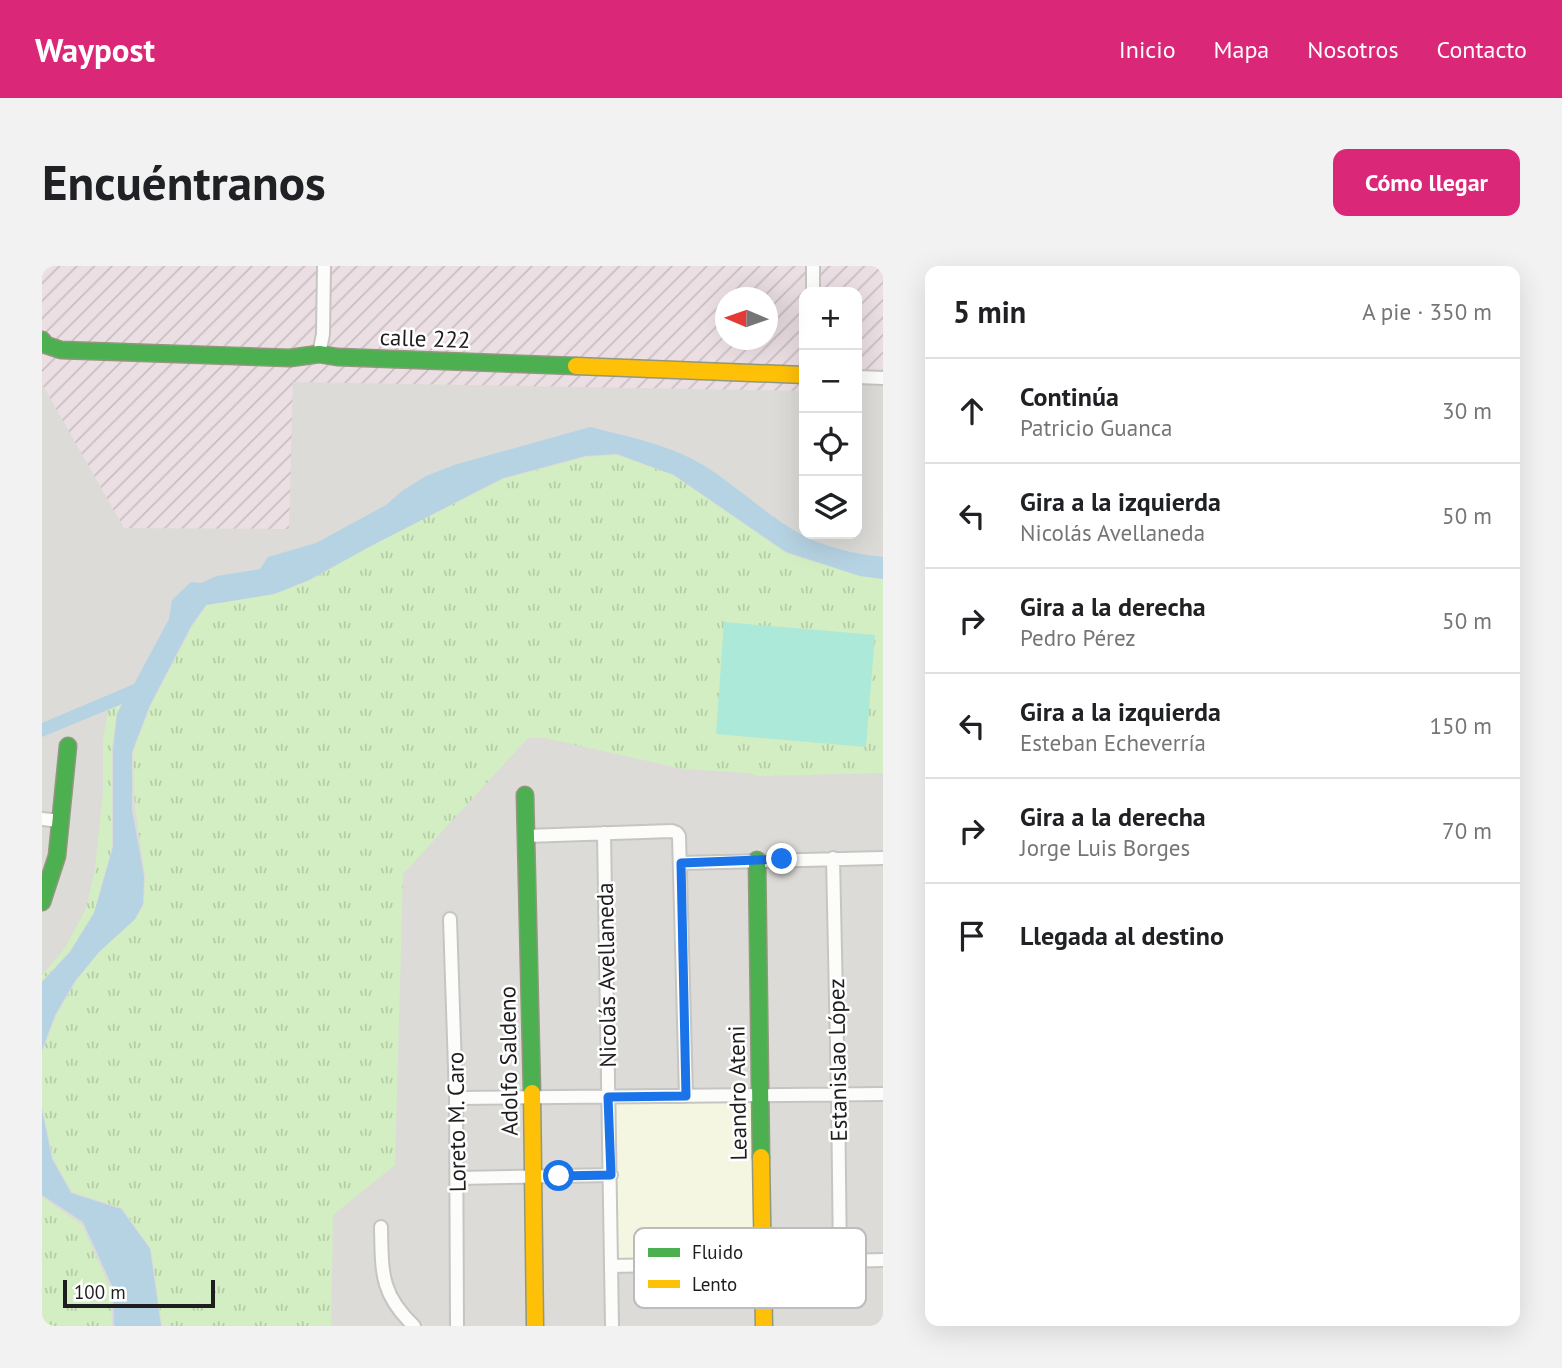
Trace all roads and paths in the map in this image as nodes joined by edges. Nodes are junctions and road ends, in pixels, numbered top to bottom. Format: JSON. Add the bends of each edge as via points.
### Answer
{"nodes":[{"id":1,"x":324,"y":266,"type":"edge"},
{"id":2,"x":813,"y":266,"type":"edge"},
{"id":3,"x":813,"y":287,"type":"edge"},
{"id":4,"x":44,"y":343,"type":"edge"},
{"id":5,"x":319,"y":354,"type":"junction"},
{"id":6,"x":799,"y":375,"type":"edge"},
{"id":7,"x":862,"y":377,"type":"edge"},
{"id":8,"x":883,"y":378,"type":"edge"},
{"id":9,"x":68,"y":746,"type":"dead end"},
{"id":10,"x":525,"y":795,"type":"dead end"},
{"id":11,"x":42,"y":819,"type":"edge"},
{"id":12,"x":60,"y":821,"type":"junction"},
{"id":13,"x":604,"y":833,"type":"junction"},
{"id":14,"x":526,"y":836,"type":"junction"},
{"id":15,"x":833,"y":858,"type":"junction"},
{"id":16,"x":883,"y":858,"type":"edge"},
{"id":17,"x":757,"y":860,"type":"junction"},
{"id":18,"x":681,"y":863,"type":"junction"},
{"id":19,"x":42,"y":902,"type":"edge"},
{"id":20,"x":450,"y":919,"type":"dead end"},
{"id":21,"x":838,"y":1094,"type":"junction"},
{"id":22,"x":883,"y":1094,"type":"edge"},
{"id":23,"x":686,"y":1096,"type":"junction"},
{"id":24,"x":760,"y":1096,"type":"junction"},
{"id":25,"x":531,"y":1097,"type":"junction"},
{"id":26,"x":608,"y":1097,"type":"junction"},
{"id":27,"x":456,"y":1098,"type":"junction"},
{"id":28,"x":611,"y":1175,"type":"junction"},
{"id":29,"x":534,"y":1177,"type":"junction"},
{"id":30,"x":457,"y":1178,"type":"junction"},
{"id":31,"x":381,"y":1227,"type":"dead end"},
{"id":32,"x":762,"y":1228,"type":"edge"},
{"id":33,"x":840,"y":1228,"type":"edge"},
{"id":34,"x":612,"y":1266,"type":"junction"},
{"id":35,"x":634,"y":1266,"type":"edge"},
{"id":36,"x":764,"y":1308,"type":"edge"},
{"id":37,"x":414,"y":1326,"type":"edge"},
{"id":38,"x":457,"y":1326,"type":"edge"},
{"id":39,"x":535,"y":1326,"type":"edge"},
{"id":40,"x":612,"y":1326,"type":"edge"},
{"id":41,"x":764,"y":1326,"type":"edge"}],
"edges":[{"from":1,"to":5,"type":"street"},
{"from":2,"to":3,"type":"street"},
{"from":4,"to":5,"type":"street","name":"calle 222","via":[[61,349],[290,358]]},
{"from":5,"to":6,"type":"street","name":"calle 222"},
{"from":7,"to":8,"type":"street"},
{"from":9,"to":12,"type":"street"},
{"from":10,"to":14,"type":"street","name":"Adolfo Saldeno"},
{"from":11,"to":12,"type":"street"},
{"from":12,"to":19,"type":"street","via":[[57,856]]},
{"from":13,"to":14,"type":"street"},
{"from":13,"to":18,"type":"street","via":[[677,832]]},
{"from":13,"to":26,"type":"street","name":"Nicolás Avellaneda"},
{"from":14,"to":25,"type":"street","name":"Adolfo Saldeno"},
{"from":15,"to":16,"type":"street"},
{"from":15,"to":17,"type":"street"},
{"from":15,"to":21,"type":"street","name":"Estanislao López"},
{"from":17,"to":18,"type":"street"},
{"from":17,"to":24,"type":"street","name":"Leandro Ateni"},
{"from":18,"to":23,"type":"street"},
{"from":20,"to":27,"type":"street","name":"Loreto M. Caro"},
{"from":21,"to":22,"type":"street"},
{"from":21,"to":24,"type":"street"},
{"from":21,"to":33,"type":"street","name":"Estanislao López"},
{"from":23,"to":24,"type":"street"},
{"from":23,"to":26,"type":"street"},
{"from":24,"to":32,"type":"street","name":"Leandro Ateni"},
{"from":25,"to":26,"type":"street"},
{"from":25,"to":27,"type":"street"},
{"from":25,"to":29,"type":"street","name":"Adolfo Saldeno"},
{"from":26,"to":28,"type":"street","name":"Nicolás Avellaneda"},
{"from":27,"to":30,"type":"street","name":"Loreto M. Caro"},
{"from":28,"to":29,"type":"street"},
{"from":28,"to":34,"type":"street","name":"Nicolás Avellaneda"},
{"from":29,"to":30,"type":"street"},
{"from":29,"to":39,"type":"street","name":"Adolfo Saldeno"},
{"from":30,"to":38,"type":"street","name":"Loreto M. Caro"},
{"from":31,"to":37,"type":"street","via":[[387,1287],[397,1309]]},
{"from":34,"to":35,"type":"street"},
{"from":34,"to":40,"type":"street","name":"Nicolás Avellaneda"},
{"from":36,"to":41,"type":"street","name":"Leandro Ateni"}]}
